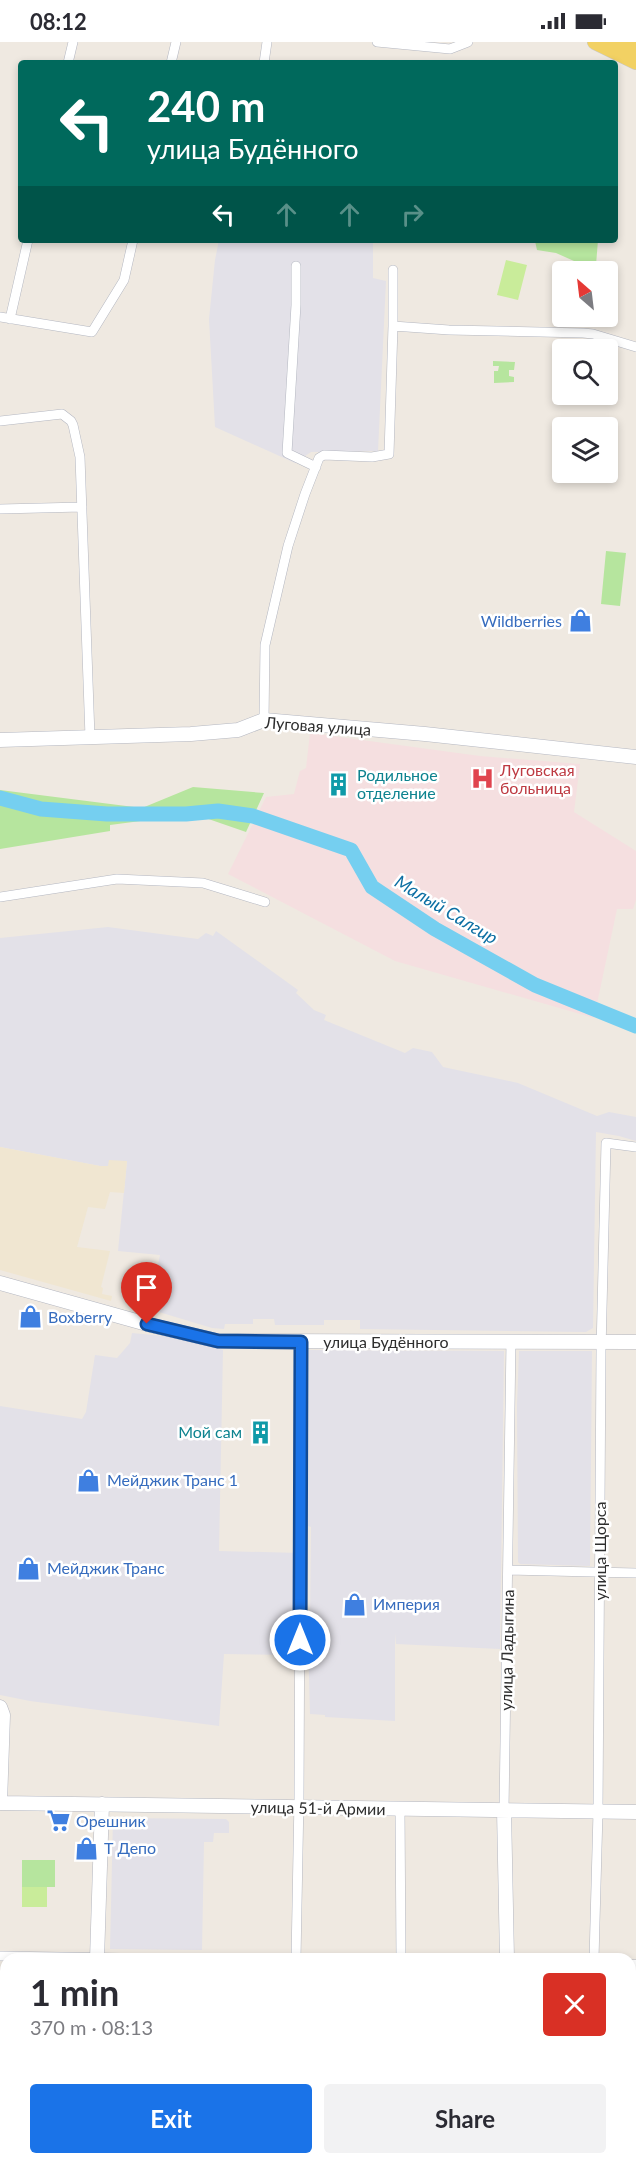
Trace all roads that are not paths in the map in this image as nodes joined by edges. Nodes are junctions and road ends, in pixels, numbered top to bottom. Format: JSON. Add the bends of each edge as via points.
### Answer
{"nodes":[{"id":1,"x":73,"y":42,"type":"edge"},
{"id":2,"x":176,"y":42,"type":"edge"},
{"id":3,"x":267,"y":42,"type":"edge"},
{"id":4,"x":377,"y":42,"type":"edge"},
{"id":5,"x":468,"y":42,"type":"edge"},
{"id":6,"x":595,"y":42,"type":"edge"},
{"id":7,"x":619,"y":42,"type":"edge"},
{"id":8,"x":636,"y":50,"type":"edge"},
{"id":9,"x":69,"y":60,"type":"edge"},
{"id":10,"x":172,"y":60,"type":"edge"},
{"id":11,"x":264,"y":60,"type":"edge"},
{"id":12,"x":636,"y":62,"type":"edge"},
{"id":13,"x":27,"y":243,"type":"edge"},
{"id":14,"x":132,"y":243,"type":"edge"},
{"id":15,"x":296,"y":266,"type":"dead end"},
{"id":16,"x":393,"y":270,"type":"dead end"},
{"id":17,"x":0,"y":317,"type":"edge"},
{"id":18,"x":10,"y":319,"type":"junction"},
{"id":19,"x":393,"y":326,"type":"junction"},
{"id":20,"x":636,"y":347,"type":"edge"},
{"id":21,"x":0,"y":421,"type":"edge"},
{"id":22,"x":316,"y":467,"type":"junction"},
{"id":23,"x":82,"y":507,"type":"junction"},
{"id":24,"x":0,"y":509,"type":"edge"},
{"id":25,"x":264,"y":720,"type":"junction"},
{"id":26,"x":90,"y":737,"type":"junction"},
{"id":27,"x":0,"y":740,"type":"edge"},
{"id":28,"x":636,"y":757,"type":"edge"},
{"id":29,"x":0,"y":897,"type":"edge"},
{"id":30,"x":265,"y":902,"type":"dead end"},
{"id":31,"x":636,"y":1147,"type":"edge"},
{"id":32,"x":0,"y":1283,"type":"edge"},
{"id":33,"x":511,"y":1341,"type":"junction"},
{"id":34,"x":301,"y":1342,"type":"junction"},
{"id":35,"x":602,"y":1342,"type":"junction"},
{"id":36,"x":636,"y":1342,"type":"edge"},
{"id":37,"x":508,"y":1570,"type":"junction"},
{"id":38,"x":600,"y":1572,"type":"junction"},
{"id":39,"x":636,"y":1573,"type":"edge"},
{"id":40,"x":0,"y":1707,"type":"edge"},
{"id":41,"x":0,"y":1803,"type":"edge"},
{"id":42,"x":102,"y":1804,"type":"junction"},
{"id":43,"x":299,"y":1807,"type":"junction"},
{"id":44,"x":400,"y":1809,"type":"junction"},
{"id":45,"x":504,"y":1810,"type":"junction"},
{"id":46,"x":598,"y":1812,"type":"junction"},
{"id":47,"x":636,"y":1812,"type":"edge"},
{"id":48,"x":97,"y":1953,"type":"edge"},
{"id":49,"x":296,"y":1953,"type":"edge"},
{"id":50,"x":401,"y":1953,"type":"edge"},
{"id":51,"x":507,"y":1953,"type":"edge"},
{"id":52,"x":594,"y":1953,"type":"edge"}],
"edges":[{"from":1,"to":9,"type":"street"},
{"from":2,"to":10,"type":"street"},
{"from":3,"to":11,"type":"street"},
{"from":4,"to":5,"type":"street","via":[[450,49]]},
{"from":6,"to":12,"type":"main road"},
{"from":7,"to":8,"type":"main road"},
{"from":13,"to":18,"type":"street"},
{"from":14,"to":18,"type":"street","via":[[124,280],[92,332]]},
{"from":15,"to":22,"type":"street","via":[[287,453]]},
{"from":16,"to":19,"type":"street"},
{"from":17,"to":18,"type":"street"},
{"from":19,"to":20,"type":"street","via":[[573,332]]},
{"from":19,"to":22,"type":"street","via":[[389,454],[324,455]]},
{"from":21,"to":23,"type":"street","via":[[62,414],[67,417],[74,425],[79,447]]},
{"from":22,"to":25,"type":"street","via":[[288,546],[265,645]]},
{"from":23,"to":24,"type":"street"},
{"from":23,"to":26,"type":"street"},
{"from":25,"to":26,"type":"main road","name":"Луговая улица","via":[[238,730]]},
{"from":25,"to":28,"type":"main road","name":"Луговая улица"},
{"from":26,"to":27,"type":"main road","name":"Луговая улица"},
{"from":29,"to":30,"type":"street","via":[[117,879],[203,883]]},
{"from":31,"to":35,"type":"street","name":"улица Щорса","via":[[606,1143]]},
{"from":32,"to":34,"type":"main road","name":"улица Будённого","via":[[218,1341]]},
{"from":33,"to":34,"type":"main road","name":"улица Будённого"},
{"from":33,"to":35,"type":"main road","name":"улица Будённого"},
{"from":33,"to":37,"type":"street","name":"улица Ладыгина"},
{"from":34,"to":43,"type":"street"},
{"from":35,"to":36,"type":"main road","name":"улица Будённого"},
{"from":35,"to":38,"type":"street","name":"улица Щорса"},
{"from":37,"to":38,"type":"street"},
{"from":37,"to":45,"type":"street","name":"улица Ладыгина"},
{"from":38,"to":39,"type":"street"},
{"from":38,"to":46,"type":"street","name":"улица Щорса"},
{"from":40,"to":41,"type":"main road"},
{"from":41,"to":42,"type":"main road","name":"улица 51-й Армии"},
{"from":42,"to":43,"type":"main road","name":"улица 51-й Армии"},
{"from":42,"to":48,"type":"main road"},
{"from":43,"to":44,"type":"main road","name":"улица 51-й Армии"},
{"from":43,"to":49,"type":"street"},
{"from":44,"to":45,"type":"main road","name":"улица 51-й Армии"},
{"from":44,"to":50,"type":"street"},
{"from":45,"to":46,"type":"main road","name":"улица 51-й Армии"},
{"from":45,"to":51,"type":"main road","name":"улица Ладыгина"},
{"from":46,"to":47,"type":"main road","name":"улица 51-й Армии"},
{"from":46,"to":52,"type":"street","name":"улица Щорса"}]}
